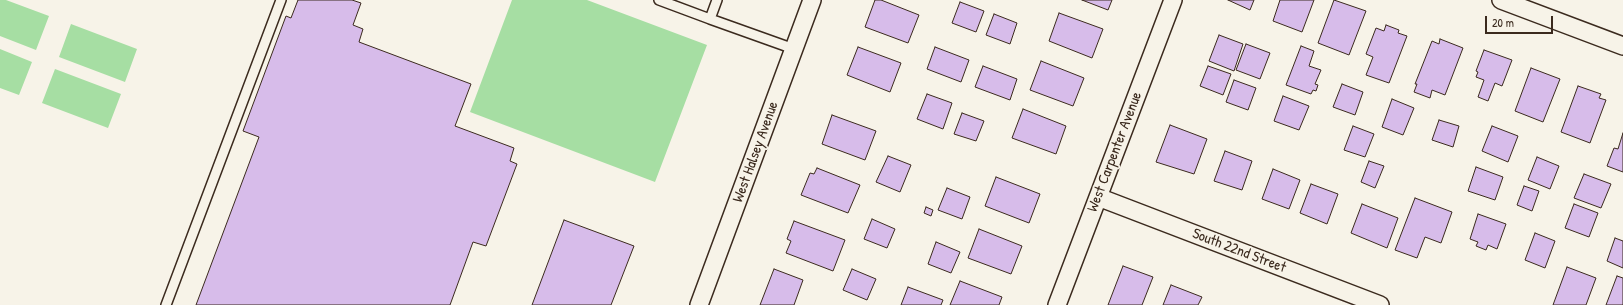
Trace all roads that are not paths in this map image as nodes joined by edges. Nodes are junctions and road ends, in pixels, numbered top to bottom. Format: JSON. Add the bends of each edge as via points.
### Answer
{"nodes":[{"id":1,"x":281,"y":0,"type":"edge"},
{"id":2,"x":659,"y":0,"type":"edge"},
{"id":3,"x":717,"y":0,"type":"edge"},
{"id":4,"x":812,"y":0,"type":"edge"},
{"id":5,"x":1173,"y":0,"type":"edge"},
{"id":6,"x":1501,"y":0,"type":"edge"},
{"id":7,"x":710,"y":19,"type":"junction"},
{"id":8,"x":1623,"y":46,"type":"edge"},
{"id":9,"x":794,"y":49,"type":"junction"},
{"id":10,"x":1098,"y":197,"type":"junction"},
{"id":11,"x":166,"y":305,"type":"edge"},
{"id":12,"x":699,"y":305,"type":"edge"},
{"id":13,"x":1057,"y":305,"type":"edge"},
{"id":14,"x":1380,"y":305,"type":"edge"}],
"edges":[{"from":1,"to":11,"type":"lane"},
{"from":2,"to":7,"type":"lane"},
{"from":3,"to":7,"type":"lane"},
{"from":4,"to":9,"type":"street","name":"West Halsey Avenue"},
{"from":5,"to":10,"type":"street","name":"West Carpenter Avenue"},
{"from":6,"to":8,"type":"street"},
{"from":7,"to":9,"type":"lane"},
{"from":9,"to":12,"type":"street","name":"West Halsey Avenue"},
{"from":10,"to":13,"type":"street","name":"West Carpenter Avenue"},
{"from":10,"to":14,"type":"street","name":"South 22nd Street"}]}
